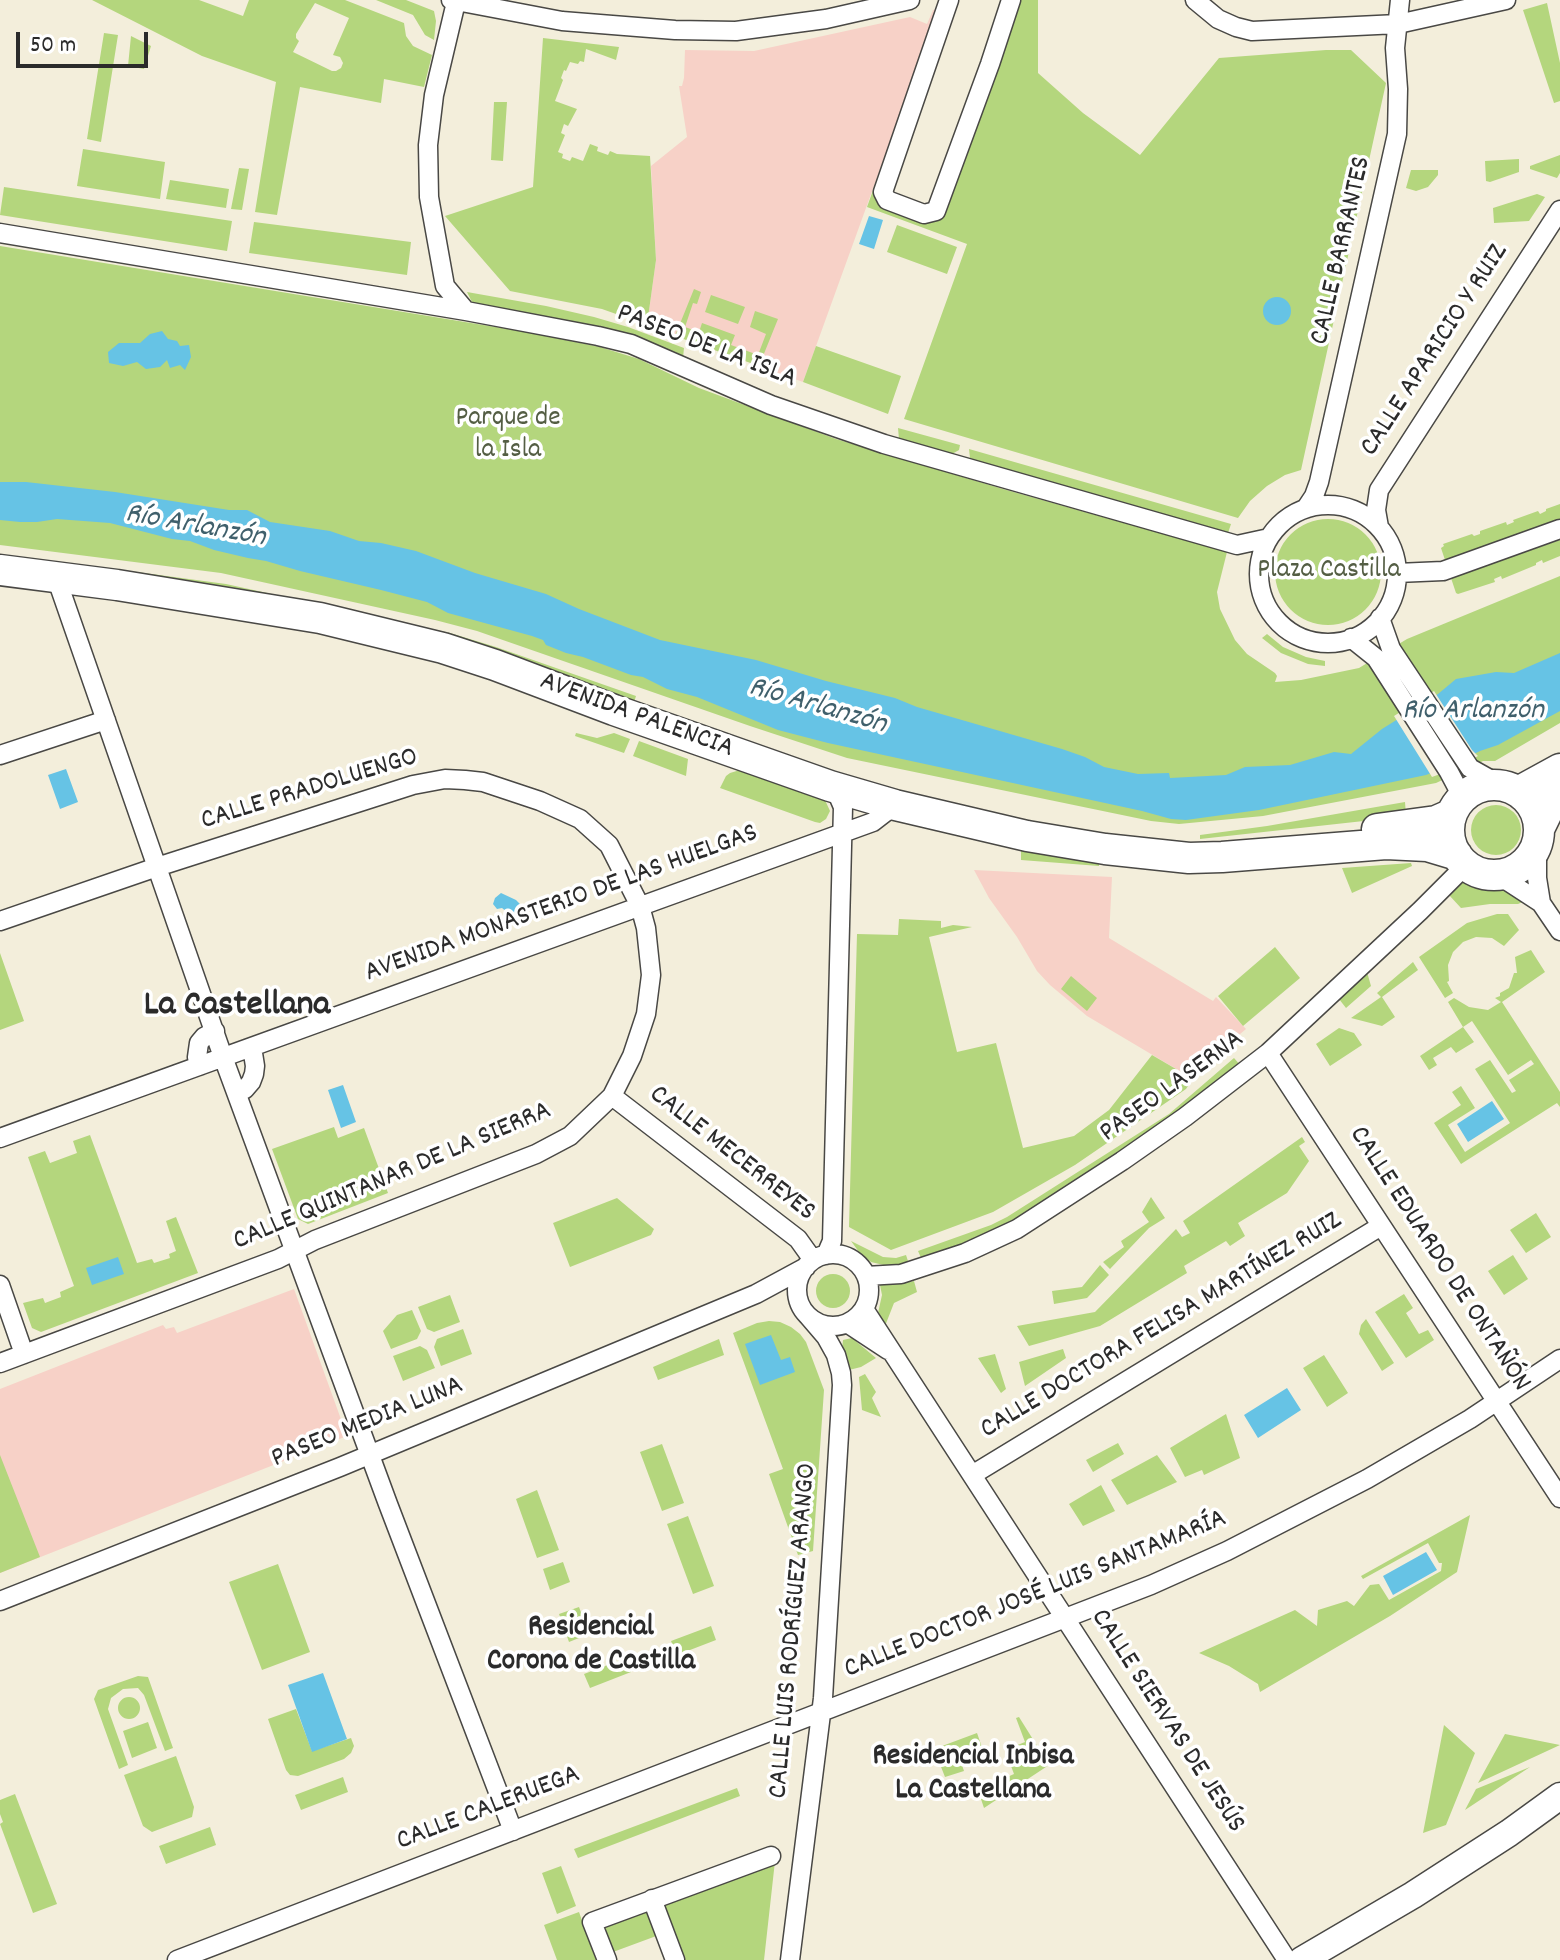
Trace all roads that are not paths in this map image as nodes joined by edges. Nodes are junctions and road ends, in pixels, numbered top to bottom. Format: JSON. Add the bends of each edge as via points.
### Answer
{"nodes":[{"id":1,"x":910,"y":0,"type":"edge"},
{"id":2,"x":949,"y":0,"type":"edge"},
{"id":3,"x":1011,"y":0,"type":"edge"},
{"id":4,"x":1195,"y":0,"type":"edge"},
{"id":5,"x":1400,"y":0,"type":"edge"},
{"id":6,"x":1506,"y":0,"type":"edge"},
{"id":7,"x":454,"y":1,"type":"edge"},
{"id":8,"x":1398,"y":24,"type":"junction"},
{"id":9,"x":1560,"y":210,"type":"edge"},
{"id":10,"x":0,"y":233,"type":"edge"},
{"id":11,"x":445,"y":286,"type":"junction"},
{"id":12,"x":434,"y":306,"type":"junction"},
{"id":13,"x":466,"y":311,"type":"junction"},
{"id":14,"x":1306,"y":508,"type":"junction"},
{"id":15,"x":1379,"y":527,"type":"junction"},
{"id":16,"x":1560,"y":529,"type":"edge"},
{"id":17,"x":1269,"y":538,"type":"junction"},
{"id":18,"x":1237,"y":545,"type":"junction"},
{"id":19,"x":1259,"y":566,"type":"junction"},
{"id":20,"x":0,"y":570,"type":"edge"},
{"id":21,"x":1397,"y":573,"type":"junction"},
{"id":22,"x":56,"y":577,"type":"junction"},
{"id":23,"x":1380,"y":618,"type":"junction"},
{"id":24,"x":1351,"y":638,"type":"junction"},
{"id":25,"x":1383,"y":653,"type":"junction"},
{"id":26,"x":106,"y":720,"type":"junction"},
{"id":27,"x":0,"y":755,"type":"edge"},
{"id":28,"x":1560,"y":769,"type":"edge"},
{"id":29,"x":830,"y":786,"type":"junction"},
{"id":30,"x":1511,"y":789,"type":"junction"},
{"id":31,"x":1560,"y":794,"type":"edge"},
{"id":32,"x":1454,"y":798,"type":"junction"},
{"id":33,"x":881,"y":809,"type":"junction"},
{"id":34,"x":843,"y":833,"type":"junction"},
{"id":35,"x":1538,"y":837,"type":"junction"},
{"id":36,"x":1270,"y":853,"type":"junction"},
{"id":37,"x":1461,"y":860,"type":"junction"},
{"id":38,"x":157,"y":867,"type":"junction"},
{"id":39,"x":1498,"y":875,"type":"junction"},
{"id":40,"x":1541,"y":903,"type":"junction"},
{"id":41,"x":640,"y":906,"type":"junction"},
{"id":42,"x":0,"y":921,"type":"edge"},
{"id":43,"x":1560,"y":931,"type":"edge"},
{"id":44,"x":215,"y":1031,"type":"junction"},
{"id":45,"x":252,"y":1047,"type":"junction"},
{"id":46,"x":1268,"y":1053,"type":"junction"},
{"id":47,"x":223,"y":1057,"type":"junction"},
{"id":48,"x":199,"y":1066,"type":"junction"},
{"id":49,"x":237,"y":1093,"type":"junction"},
{"id":50,"x":612,"y":1096,"type":"junction"},
{"id":51,"x":0,"y":1138,"type":"edge"},
{"id":52,"x":1381,"y":1226,"type":"junction"},
{"id":53,"x":295,"y":1251,"type":"junction"},
{"id":54,"x":815,"y":1261,"type":"junction"},
{"id":55,"x":866,"y":1276,"type":"junction"},
{"id":56,"x":0,"y":1285,"type":"edge"},
{"id":57,"x":756,"y":1294,"type":"junction"},
{"id":58,"x":798,"y":1299,"type":"junction"},
{"id":59,"x":864,"y":1309,"type":"junction"},
{"id":60,"x":808,"y":1316,"type":"junction"},
{"id":61,"x":847,"y":1323,"type":"junction"},
{"id":62,"x":893,"y":1353,"type":"junction"},
{"id":63,"x":24,"y":1354,"type":"junction"},
{"id":64,"x":1560,"y":1359,"type":"edge"},
{"id":65,"x":0,"y":1363,"type":"edge"},
{"id":66,"x":1496,"y":1401,"type":"junction"},
{"id":67,"x":370,"y":1454,"type":"junction"},
{"id":68,"x":972,"y":1475,"type":"junction"},
{"id":69,"x":1560,"y":1498,"type":"edge"},
{"id":70,"x":0,"y":1601,"type":"edge"},
{"id":71,"x":1065,"y":1618,"type":"junction"},
{"id":72,"x":821,"y":1712,"type":"junction"},
{"id":73,"x":1560,"y":1796,"type":"edge"},
{"id":74,"x":1560,"y":1813,"type":"edge"},
{"id":75,"x":513,"y":1831,"type":"junction"},
{"id":76,"x":771,"y":1856,"type":"dead end"},
{"id":77,"x":652,"y":1899,"type":"junction"},
{"id":78,"x":177,"y":1960,"type":"edge"},
{"id":79,"x":607,"y":1960,"type":"edge"},
{"id":80,"x":675,"y":1960,"type":"edge"},
{"id":81,"x":790,"y":1960,"type":"edge"},
{"id":82,"x":1287,"y":1960,"type":"edge"},
{"id":83,"x":1302,"y":1960,"type":"edge"},
{"id":84,"x":1333,"y":1960,"type":"edge"}],
"edges":[{"from":1,"to":7,"type":"street","via":[[736,31],[562,21]]},
{"from":2,"to":3,"type":"street","via":[[883,192],[887,200],[924,214],[936,211]]},
{"from":4,"to":8,"type":"street","via":[[1218,19],[1252,31]]},
{"from":5,"to":8,"type":"street","name":"CALLE BARRANTES"},
{"from":6,"to":8,"type":"street"},
{"from":7,"to":11,"type":"street","via":[[428,145],[429,197]]},
{"from":8,"to":14,"type":"street","name":"CALLE BARRANTES","via":[[1397,134],[1319,482]]},
{"from":9,"to":15,"type":"street","name":"CALLE APARICIO Y RUIZ","via":[[1379,490]]},
{"from":10,"to":12,"type":"street","name":"PASEO DE LA ISLA"},
{"from":11,"to":12,"type":"street"},
{"from":11,"to":13,"type":"street"},
{"from":12,"to":13,"type":"street","name":"PASEO DE LA ISLA"},
{"from":13,"to":18,"type":"street","name":"PASEO DE LA ISLA","via":[[631,344],[838,429]]},
{"from":14,"to":15,"type":"street","via":[[1341,506]]},
{"from":14,"to":17,"type":"street"},
{"from":15,"to":21,"type":"street","via":[[1392,549]]},
{"from":16,"to":21,"type":"street","via":[[1443,571]]},
{"from":17,"to":18,"type":"street","name":"PASEO DE LA ISLA"},
{"from":17,"to":19,"type":"street"},
{"from":18,"to":19,"type":"street","name":"PASEO DE LA ISLA"},
{"from":19,"to":24,"type":"street","via":[[1261,593],[1281,625],[1314,641]]},
{"from":20,"to":22,"type":"highway","name":"AVENIDA PALENCIA"},
{"from":21,"to":23,"type":"street","via":[[1394,594]]},
{"from":22,"to":26,"type":"street"},
{"from":22,"to":29,"type":"highway","name":"AVENIDA PALENCIA","via":[[320,618],[443,648]]},
{"from":23,"to":24,"type":"street"},
{"from":23,"to":25,"type":"street"},
{"from":24,"to":25,"type":"street"},
{"from":25,"to":30,"type":"street","via":[[1470,768]]},
{"from":25,"to":32,"type":"street"},
{"from":26,"to":27,"type":"street"},
{"from":26,"to":38,"type":"street"},
{"from":28,"to":30,"type":"highway"},
{"from":29,"to":33,"type":"highway","name":"AVENIDA PALENCIA"},
{"from":29,"to":34,"type":"street","via":[[843,807]]},
{"from":30,"to":32,"type":"highway","via":[[1491,785]]},
{"from":30,"to":35,"type":"highway","via":[[1533,808]]},
{"from":31,"to":35,"type":"highway"},
{"from":32,"to":36,"type":"highway","name":"AVENIDA PALENCIA","via":[[1436,821],[1315,838]]},
{"from":32,"to":37,"type":"highway","via":[[1449,828]]},
{"from":33,"to":34,"type":"street","name":"AVENIDA MONASTERIO DE LAS HUELGAS"},
{"from":33,"to":36,"type":"highway","name":"AVENIDA PALENCIA","via":[[1136,853],[1189,858]]},
{"from":34,"to":41,"type":"street","name":"AVENIDA MONASTERIO DE LAS HUELGAS"},
{"from":34,"to":54,"type":"street","via":[[832,1232],[831,1245]]},
{"from":35,"to":39,"type":"highway","via":[[1528,859]]},
{"from":35,"to":40,"type":"street"},
{"from":36,"to":37,"type":"highway","name":"AVENIDA PALENCIA","via":[[1400,844],[1427,846]]},
{"from":37,"to":39,"type":"highway","via":[[1481,873]]},
{"from":37,"to":46,"type":"street","name":"PASEO LASERNA","via":[[1420,911]]},
{"from":38,"to":41,"type":"street","name":"CALLE PRADOLUENGO","via":[[413,785],[465,780],[540,801],[580,819],[609,845]]},
{"from":38,"to":42,"type":"street","name":"CALLE PRADOLUENGO"},
{"from":38,"to":44,"type":"street"},
{"from":39,"to":40,"type":"street"},
{"from":40,"to":43,"type":"street"},
{"from":41,"to":45,"type":"street","name":"AVENIDA MONASTERIO DE LAS HUELGAS"},
{"from":41,"to":50,"type":"street","name":"CALLE QUINTANAR DE LA SIERRA","via":[[651,975],[646,1014]]},
{"from":44,"to":47,"type":"street"},
{"from":44,"to":48,"type":"street","via":[[199,1043]]},
{"from":45,"to":47,"type":"street","name":"AVENIDA MONASTERIO DE LAS HUELGAS"},
{"from":45,"to":49,"type":"street","via":[[254,1074]]},
{"from":46,"to":52,"type":"street","name":"CALLE EDUARDO DE ONTAÑÓN"},
{"from":46,"to":55,"type":"street","name":"PASEO LASERNA","via":[[1185,1117],[1017,1229],[919,1270]]},
{"from":47,"to":48,"type":"street","name":"AVENIDA MONASTERIO DE LAS HUELGAS"},
{"from":47,"to":49,"type":"street"},
{"from":48,"to":51,"type":"street","name":"AVENIDA MONASTERIO DE LAS HUELGAS"},
{"from":49,"to":53,"type":"street"},
{"from":50,"to":53,"type":"street","name":"CALLE QUINTANAR DE LA SIERRA","via":[[570,1136],[536,1154]]},
{"from":50,"to":54,"type":"street","name":"CALLE MECERREYES","via":[[798,1239]]},
{"from":52,"to":66,"type":"street","name":"CALLE EDUARDO DE ONTAÑÓN"},
{"from":52,"to":68,"type":"street","name":"CALLE DOCTORA FELISA MARTÍNEZ RUIZ"},
{"from":53,"to":63,"type":"street","name":"CALLE QUINTANAR DE LA SIERRA"},
{"from":53,"to":67,"type":"street"},
{"from":54,"to":55,"type":"street","via":[[848,1257]]},
{"from":54,"to":57,"type":"street","name":"PASEO MEDIA LUNA"},
{"from":54,"to":58,"type":"street","via":[[800,1276]]},
{"from":55,"to":59,"type":"street","via":[[869,1295]]},
{"from":56,"to":63,"type":"street"},
{"from":57,"to":58,"type":"street","name":"PASEO MEDIA LUNA"},
{"from":57,"to":67,"type":"street","name":"PASEO MEDIA LUNA"},
{"from":58,"to":60,"type":"street"},
{"from":59,"to":61,"type":"street"},
{"from":59,"to":62,"type":"street","name":"CALLE SIERVAS DE JESÚS"},
{"from":60,"to":61,"type":"street","via":[[827,1326]]},
{"from":60,"to":72,"type":"street","name":"CALLE LUIS RODRÍGUEZ ARANGO","via":[[836,1355],[842,1385]]},
{"from":61,"to":62,"type":"street","name":"CALLE SIERVAS DE JESÚS"},
{"from":62,"to":68,"type":"street","name":"CALLE SIERVAS DE JESÚS"},
{"from":63,"to":65,"type":"street","name":"CALLE QUINTANAR DE LA SIERRA"},
{"from":64,"to":66,"type":"street","name":"CALLE DOCTOR JOSÉ LUIS SANTAMARÍA"},
{"from":66,"to":69,"type":"street","name":"CALLE EDUARDO DE ONTAÑÓN"},
{"from":66,"to":71,"type":"street","name":"CALLE DOCTOR JOSÉ LUIS SANTAMARÍA","via":[[1288,1521],[1151,1585]]},
{"from":67,"to":70,"type":"street","name":"PASEO MEDIA LUNA"},
{"from":67,"to":75,"type":"street"},
{"from":68,"to":71,"type":"street","name":"CALLE SIERVAS DE JESÚS"},
{"from":71,"to":72,"type":"street","name":"CALLE DOCTOR JOSÉ LUIS SANTAMARÍA"},
{"from":71,"to":82,"type":"street","name":"CALLE SIERVAS DE JESÚS"},
{"from":72,"to":75,"type":"street","name":"CALLE CALERUEGA"},
{"from":72,"to":81,"type":"street","name":"CALLE LUIS RODRÍGUEZ ARANGO"},
{"from":73,"to":83,"type":"main road","via":[[1413,1895]]},
{"from":74,"to":84,"type":"main road"},
{"from":75,"to":78,"type":"street","name":"CALLE CALERUEGA"},
{"from":76,"to":77,"type":"street"},
{"from":77,"to":79,"type":"street","via":[[592,1922]]},
{"from":77,"to":80,"type":"street"}]}
